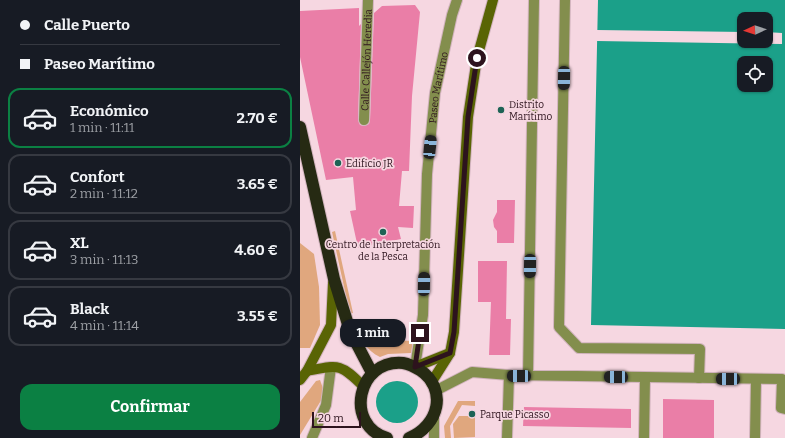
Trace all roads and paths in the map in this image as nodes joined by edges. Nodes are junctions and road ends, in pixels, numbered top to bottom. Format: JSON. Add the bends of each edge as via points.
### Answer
{"nodes":[{"id":1,"x":368,"y":0,"type":"edge"},
{"id":2,"x":458,"y":0,"type":"edge"},
{"id":3,"x":493,"y":0,"type":"edge"},
{"id":4,"x":534,"y":0,"type":"edge"},
{"id":5,"x":565,"y":0,"type":"edge"},
{"id":6,"x":364,"y":120,"type":"dead end"},
{"id":7,"x":300,"y":127,"type":"edge"},
{"id":8,"x":334,"y":279,"type":"junction"},
{"id":9,"x":450,"y":353,"type":"junction"},
{"id":10,"x":330,"y":367,"type":"junction"},
{"id":11,"x":415,"y":367,"type":"junction"},
{"id":12,"x":307,"y":371,"type":"junction"},
{"id":13,"x":372,"y":374,"type":"junction"},
{"id":14,"x":509,"y":376,"type":"junction"},
{"id":15,"x":528,"y":376,"type":"junction"},
{"id":16,"x":645,"y":378,"type":"junction"},
{"id":17,"x":699,"y":378,"type":"junction"},
{"id":18,"x":756,"y":379,"type":"junction"},
{"id":19,"x":300,"y":380,"type":"edge"},
{"id":20,"x":363,"y":386,"type":"junction"},
{"id":21,"x":433,"y":387,"type":"junction"},
{"id":22,"x":785,"y":408,"type":"edge"},
{"id":23,"x":434,"y":414,"type":"junction"},
{"id":24,"x":375,"y":435,"type":"edge"},
{"id":25,"x":414,"y":437,"type":"edge"},
{"id":26,"x":312,"y":438,"type":"edge"},
{"id":27,"x":387,"y":438,"type":"edge"},
{"id":28,"x":434,"y":438,"type":"edge"},
{"id":29,"x":507,"y":438,"type":"edge"},
{"id":30,"x":644,"y":438,"type":"edge"},
{"id":31,"x":756,"y":438,"type":"edge"}],
"edges":[{"from":1,"to":6,"type":"street","name":"Calle Callejón Heredia"},
{"from":2,"to":11,"type":"street","name":"Paseo Marítimo","via":[[452,15],[435,93],[427,174],[423,315]]},
{"from":3,"to":9,"type":"street","via":[[477,58],[468,117],[454,332]]},
{"from":4,"to":15,"type":"street"},
{"from":5,"to":17,"type":"street","via":[[559,327],[579,348],[700,349]]},
{"from":7,"to":8,"type":"highway"},
{"from":8,"to":12,"type":"street","via":[[331,325]]},
{"from":8,"to":13,"type":"highway","via":[[350,332]]},
{"from":9,"to":11,"type":"street"},
{"from":9,"to":21,"type":"street"},
{"from":10,"to":12,"type":"street"},
{"from":10,"to":20,"type":"street","via":[[338,367],[350,373]]},
{"from":10,"to":26,"type":"street","via":[[326,405]]},
{"from":11,"to":13,"type":"highway","via":[[392,364],[381,367]]},
{"from":11,"to":21,"type":"highway","via":[[424,374]]},
{"from":12,"to":19,"type":"street"},
{"from":13,"to":20,"type":"highway"},
{"from":14,"to":15,"type":"street"},
{"from":14,"to":21,"type":"street","via":[[472,372]]},
{"from":14,"to":29,"type":"street"},
{"from":15,"to":16,"type":"street"},
{"from":16,"to":17,"type":"street"},
{"from":16,"to":30,"type":"street"},
{"from":17,"to":18,"type":"street"},
{"from":18,"to":22,"type":"street","via":[[782,379],[782,408]]},
{"from":18,"to":31,"type":"street"},
{"from":20,"to":24,"type":"highway","via":[[361,410]]},
{"from":21,"to":23,"type":"highway","via":[[437,404]]},
{"from":23,"to":25,"type":"highway","via":[[426,428]]},
{"from":23,"to":28,"type":"street"},
{"from":24,"to":27,"type":"highway"}]}
